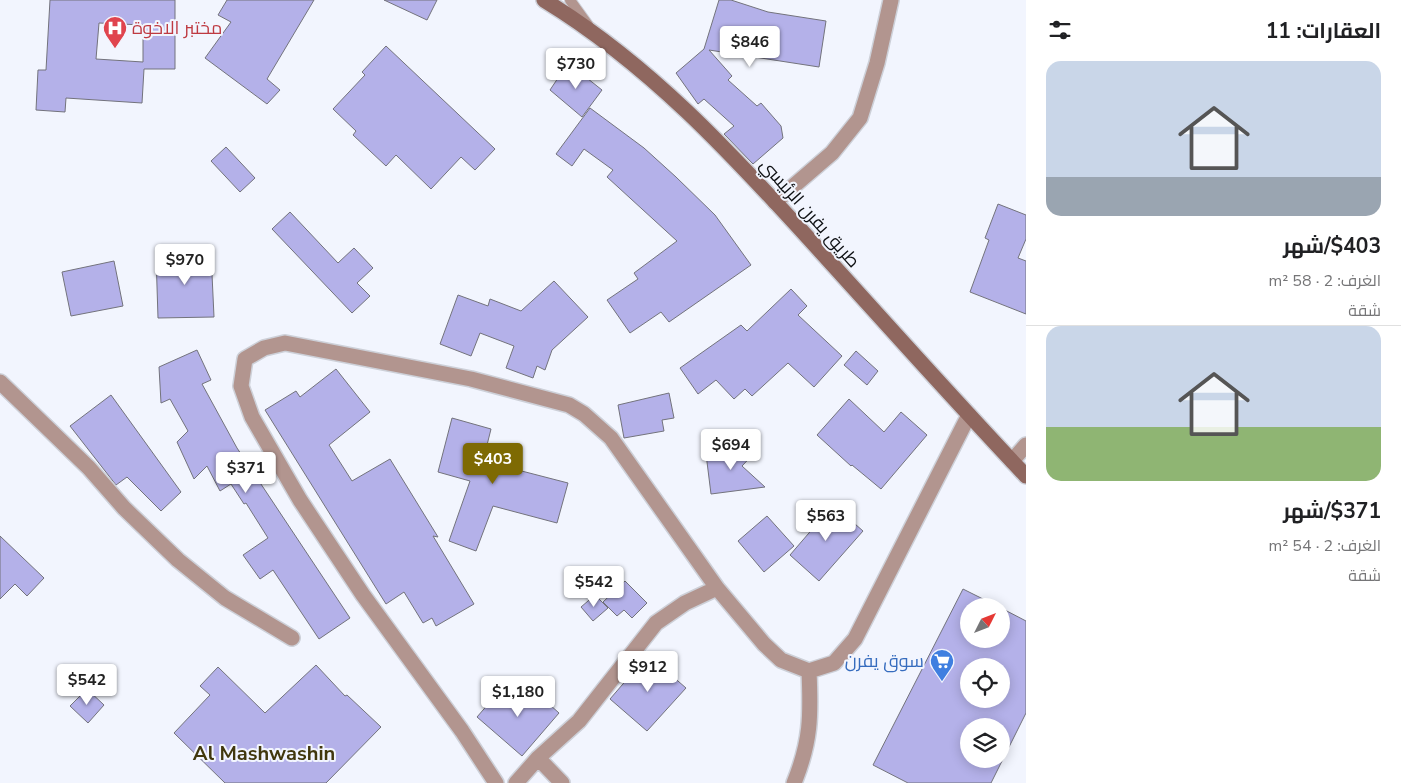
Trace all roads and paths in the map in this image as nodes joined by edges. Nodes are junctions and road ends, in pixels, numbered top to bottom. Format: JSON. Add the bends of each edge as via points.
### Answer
{"nodes":[{"id":1,"x":544,"y":0,"type":"edge"},
{"id":2,"x":570,"y":0,"type":"edge"},
{"id":3,"x":891,"y":0,"type":"edge"},
{"id":4,"x":591,"y":30,"type":"junction"},
{"id":5,"x":775,"y":202,"type":"junction"},
{"id":6,"x":0,"y":382,"type":"edge"},
{"id":7,"x":969,"y":415,"type":"junction"},
{"id":8,"x":1026,"y":445,"type":"edge"},
{"id":9,"x":1012,"y":461,"type":"junction"},
{"id":10,"x":1026,"y":476,"type":"edge"},
{"id":11,"x":717,"y":588,"type":"junction"},
{"id":12,"x":292,"y":638,"type":"dead end"},
{"id":13,"x":809,"y":671,"type":"junction"},
{"id":14,"x":538,"y":758,"type":"junction"},
{"id":15,"x":496,"y":783,"type":"edge"},
{"id":16,"x":516,"y":783,"type":"edge"},
{"id":17,"x":562,"y":783,"type":"edge"},
{"id":18,"x":794,"y":783,"type":"edge"}],
"edges":[{"from":1,"to":4,"type":"main road","name":"طريق يفرن الرئيسي"},
{"from":2,"to":4,"type":"lane"},
{"from":3,"to":5,"type":"street","via":[[860,118],[832,153]]},
{"from":4,"to":5,"type":"main road","name":"طريق يفرن الرئيسي","via":[[636,64],[707,129]]},
{"from":5,"to":7,"type":"main road","name":"طريق يفرن الرئيسي"},
{"from":6,"to":12,"type":"street","via":[[178,560],[225,598]]},
{"from":7,"to":9,"type":"main road","name":"طريق يفرن الرئيسي"},
{"from":7,"to":13,"type":"street","via":[[855,639],[834,664]]},
{"from":8,"to":9,"type":"street"},
{"from":9,"to":10,"type":"main road","name":"طريق يفرن الرئيسي"},
{"from":11,"to":13,"type":"street","via":[[781,660]]},
{"from":11,"to":14,"type":"street","via":[[685,603],[656,623],[579,721]]},
{"from":11,"to":15,"type":"street","via":[[611,438],[569,405],[471,379],[285,343],[264,348],[245,359],[241,386],[252,417],[300,500]]},
{"from":13,"to":18,"type":"street","via":[[811,720],[803,762]]},
{"from":14,"to":16,"type":"street"},
{"from":14,"to":17,"type":"street"}]}
